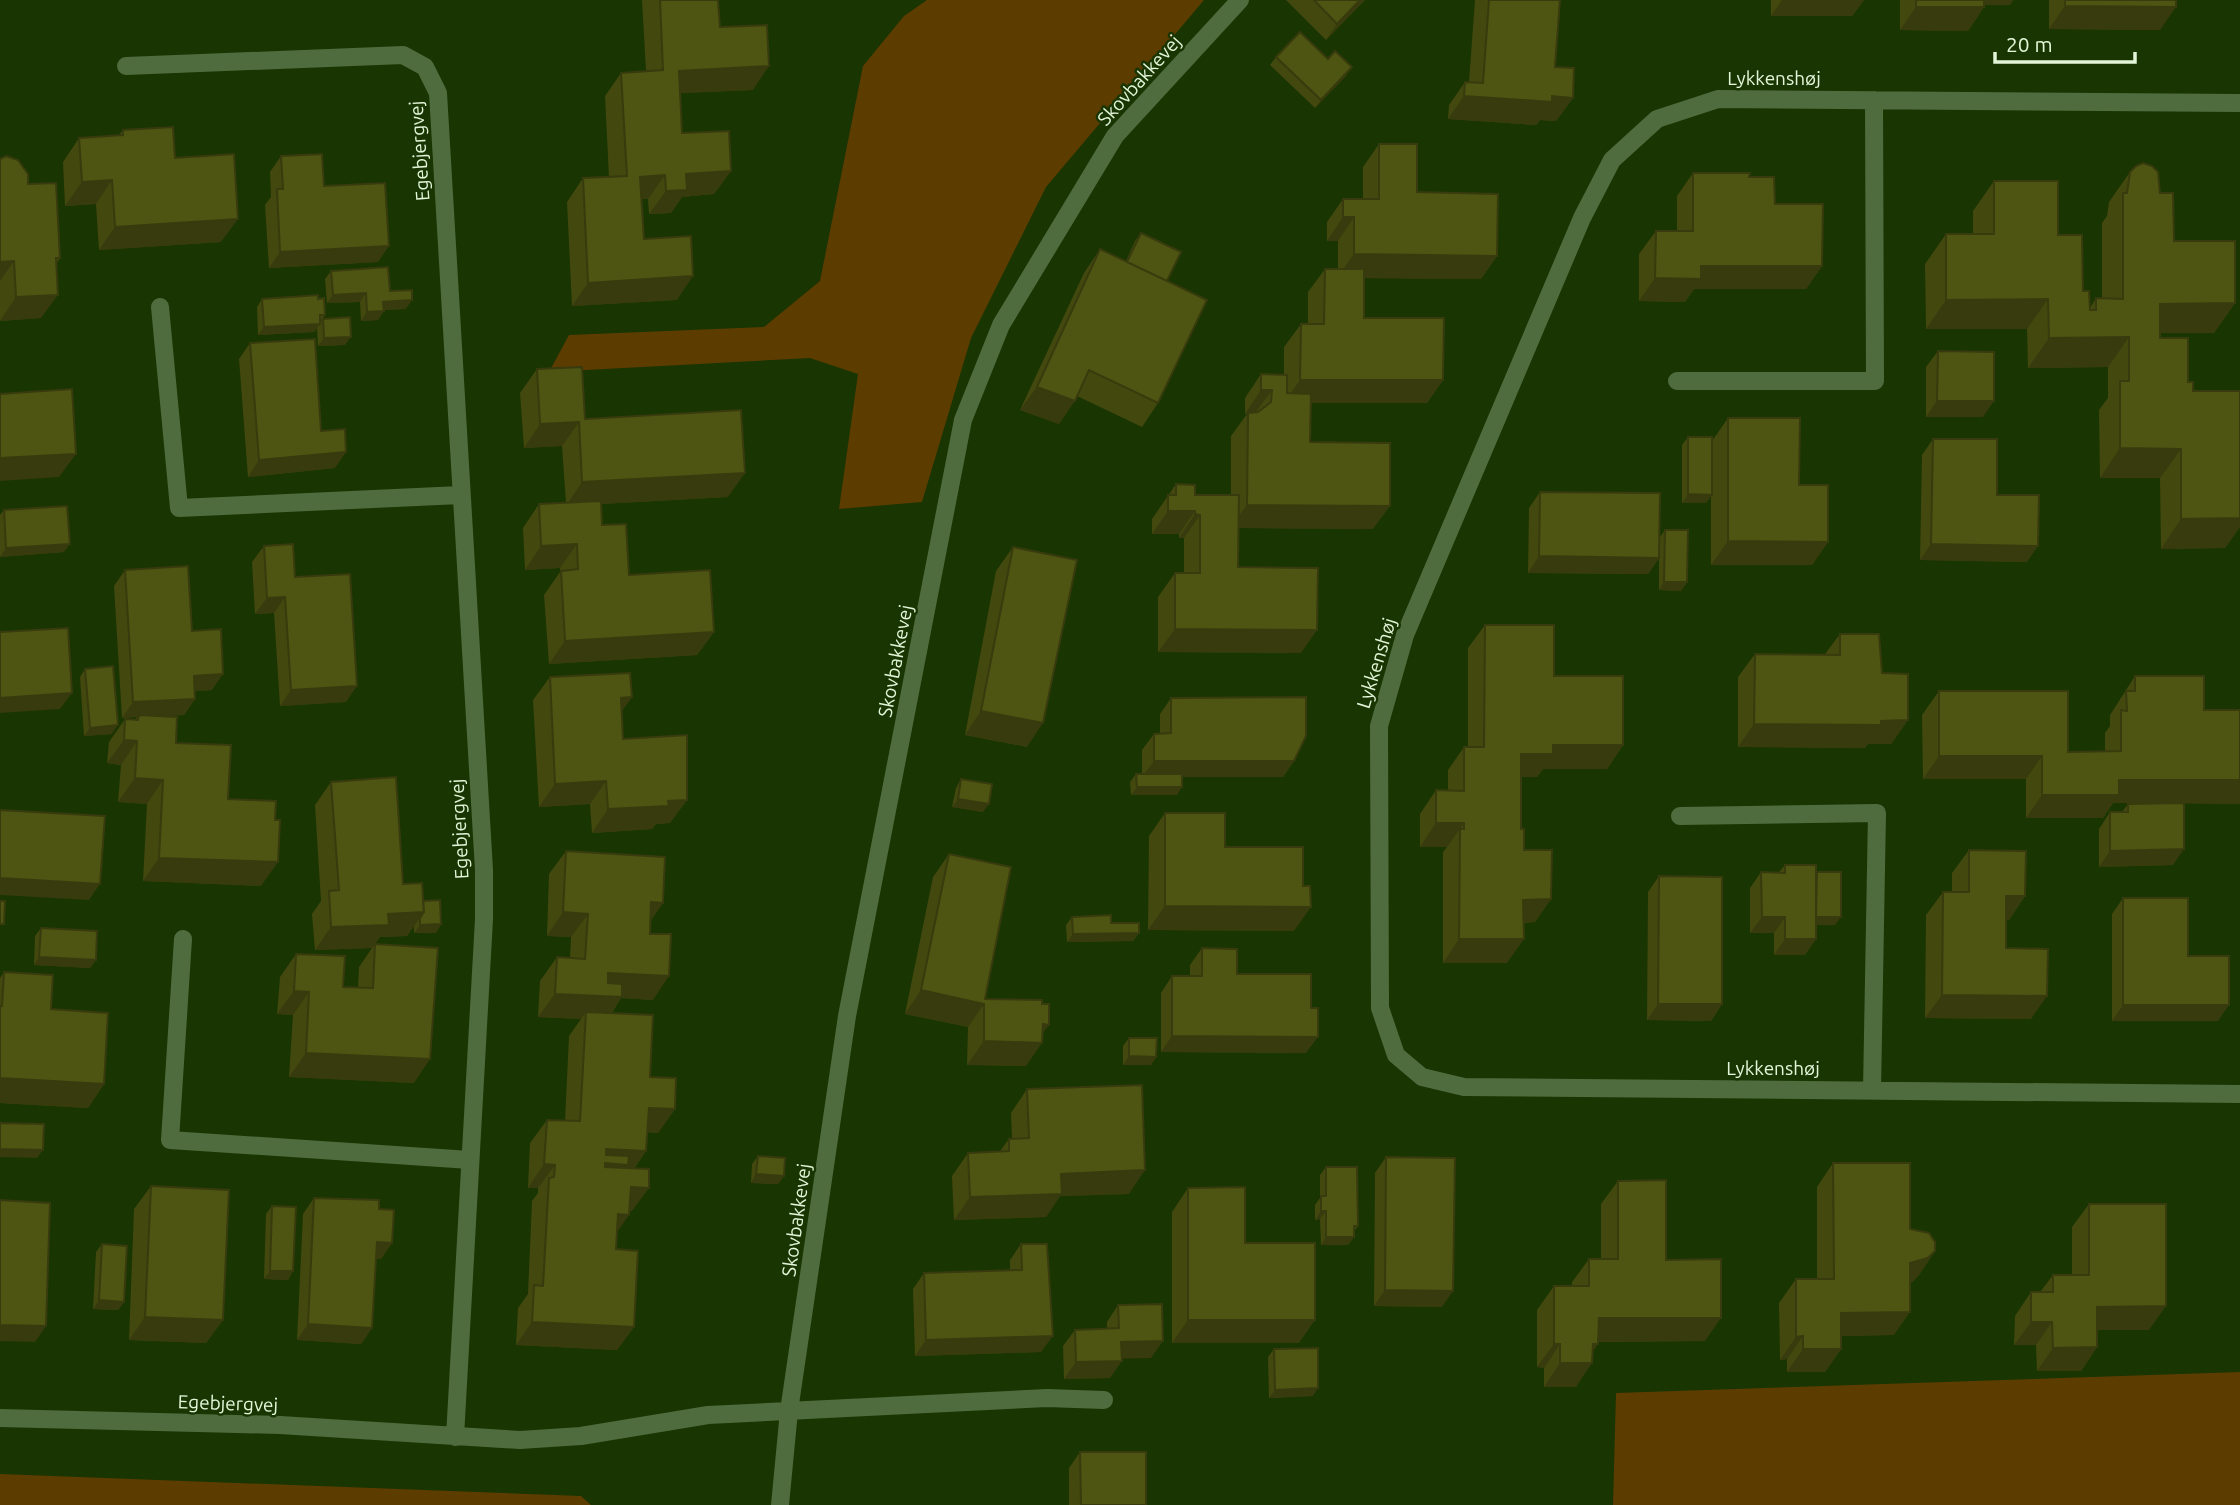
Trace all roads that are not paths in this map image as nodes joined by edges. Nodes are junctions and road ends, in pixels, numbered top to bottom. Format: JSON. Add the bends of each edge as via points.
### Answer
{"nodes":[{"id":1,"x":1240,"y":0,"type":"edge"},
{"id":2,"x":127,"y":66,"type":"dead end"},
{"id":3,"x":1874,"y":100,"type":"junction"},
{"id":4,"x":2240,"y":103,"type":"edge"},
{"id":5,"x":160,"y":307,"type":"dead end"},
{"id":6,"x":1677,"y":381,"type":"dead end"},
{"id":7,"x":460,"y":495,"type":"junction"},
{"id":8,"x":1680,"y":816,"type":"dead end"},
{"id":9,"x":183,"y":939,"type":"dead end"},
{"id":10,"x":1872,"y":1090,"type":"junction"},
{"id":11,"x":2240,"y":1094,"type":"edge"},
{"id":12,"x":470,"y":1160,"type":"junction"},
{"id":13,"x":1104,"y":1399,"type":"dead end"},
{"id":14,"x":789,"y":1411,"type":"junction"},
{"id":15,"x":0,"y":1418,"type":"edge"},
{"id":16,"x":455,"y":1437,"type":"junction"},
{"id":17,"x":780,"y":1505,"type":"edge"}],
"edges":[{"from":1,"to":14,"type":"street","name":"Skovbakkevej","via":[[1115,136],[1001,325],[962,420],[847,1016]]},
{"from":2,"to":7,"type":"street","name":"Egebjergvej","via":[[403,55],[425,67],[438,93]]},
{"from":3,"to":4,"type":"street","name":"Lykkenshøj"},
{"from":3,"to":6,"type":"street","via":[[1875,381]]},
{"from":3,"to":10,"type":"street","name":"Lykkenshøj","via":[[1718,99],[1657,119],[1612,160],[1581,218],[1405,635],[1379,726],[1380,1008],[1396,1055],[1422,1077],[1464,1087]]},
{"from":5,"to":7,"type":"street","via":[[179,508]]},
{"from":7,"to":12,"type":"street","name":"Egebjergvej","via":[[484,870]]},
{"from":8,"to":10,"type":"street","via":[[1877,813]]},
{"from":9,"to":12,"type":"street","via":[[170,1140]]},
{"from":10,"to":11,"type":"street","name":"Lykkenshøj"},
{"from":12,"to":16,"type":"street","name":"Egebjergvej"},
{"from":13,"to":14,"type":"street"},
{"from":14,"to":16,"type":"street","name":"Egebjergvej","via":[[708,1415],[557,1438]]},
{"from":14,"to":17,"type":"street","name":"Skovbakkevej"},
{"from":15,"to":16,"type":"street","name":"Egebjergvej","via":[[280,1425]]}]}
